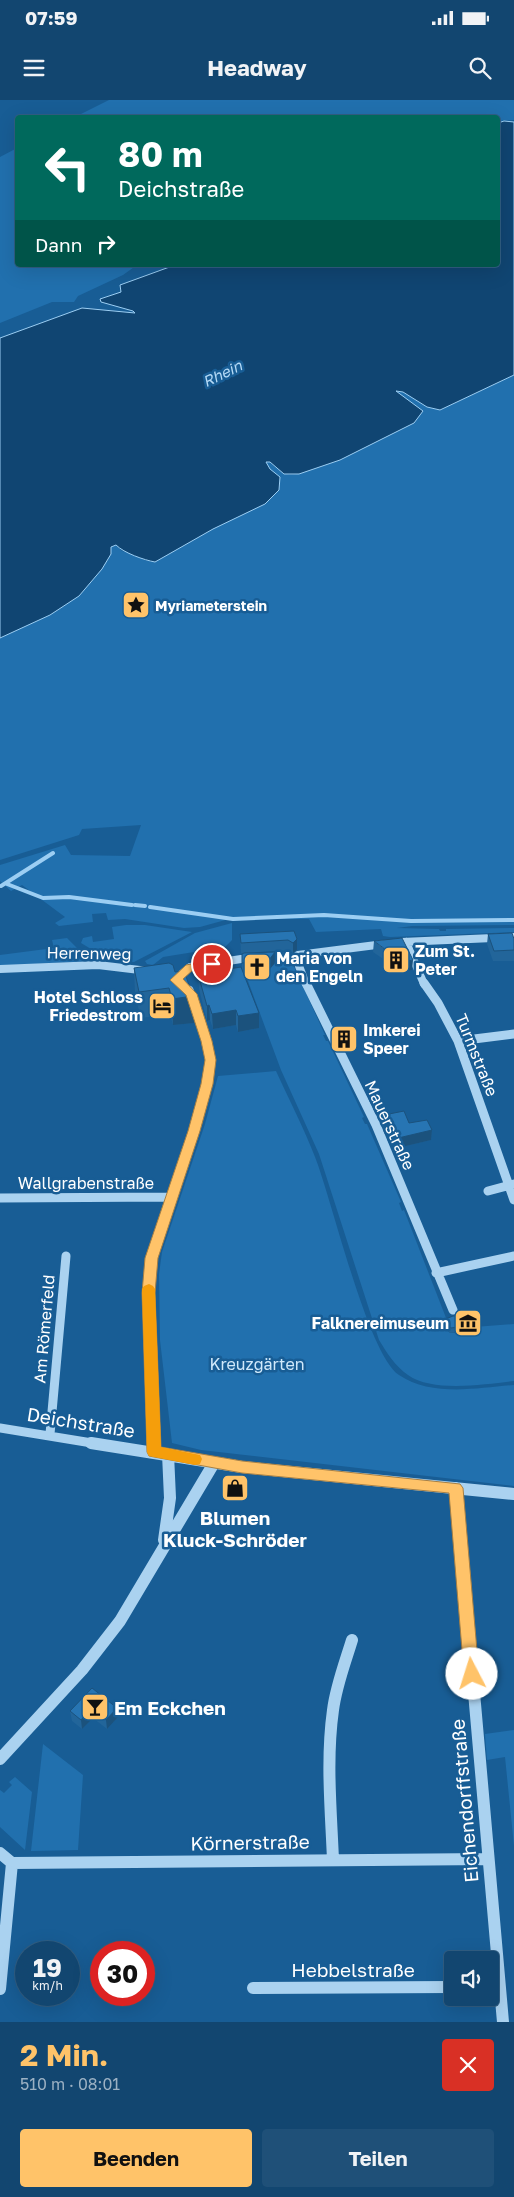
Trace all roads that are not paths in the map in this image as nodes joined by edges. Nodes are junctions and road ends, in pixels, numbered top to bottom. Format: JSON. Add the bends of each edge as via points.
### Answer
{"nodes":[{"id":1,"x":514,"y":937,"type":"edge"},
{"id":2,"x":406,"y":942,"type":"junction"},
{"id":3,"x":299,"y":955,"type":"joint"},
{"id":4,"x":288,"y":956,"type":"dead end"},
{"id":5,"x":256,"y":958,"type":"edge"},
{"id":6,"x":241,"y":959,"type":"edge"},
{"id":7,"x":0,"y":969,"type":"edge"},
{"id":8,"x":157,"y":973,"type":"edge"},
{"id":9,"x":514,"y":1034,"type":"edge"},
{"id":10,"x":458,"y":1041,"type":"junction"},
{"id":11,"x":511,"y":1184,"type":"edge"},
{"id":12,"x":488,"y":1190,"type":"dead end"},
{"id":13,"x":171,"y":1197,"type":"junction"},
{"id":14,"x":0,"y":1198,"type":"edge"},
{"id":15,"x":514,"y":1200,"type":"edge"},
{"id":16,"x":66,"y":1256,"type":"dead end"},
{"id":17,"x":514,"y":1256,"type":"edge"},
{"id":18,"x":436,"y":1273,"type":"junction"},
{"id":19,"x":453,"y":1310,"type":"dead end"},
{"id":20,"x":0,"y":1428,"type":"edge"},
{"id":21,"x":50,"y":1434,"type":"junction"},
{"id":22,"x":154,"y":1452,"type":"junction"},
{"id":23,"x":168,"y":1454,"type":"junction"},
{"id":24,"x":214,"y":1463,"type":"junction"},
{"id":25,"x":456,"y":1488,"type":"junction"},
{"id":26,"x":514,"y":1494,"type":"edge"},
{"id":27,"x":162,"y":1548,"type":"junction"},
{"id":28,"x":352,"y":1640,"type":"dead end"},
{"id":29,"x":0,"y":1759,"type":"edge"},
{"id":30,"x":0,"y":1853,"type":"edge"},
{"id":31,"x":488,"y":1859,"type":"junction"},
{"id":32,"x":333,"y":1860,"type":"junction"},
{"id":33,"x":12,"y":1863,"type":"junction"},
{"id":34,"x":493,"y":1951,"type":"edge"},
{"id":35,"x":444,"y":1987,"type":"edge"},
{"id":36,"x":0,"y":1988,"type":"edge"},
{"id":37,"x":253,"y":1988,"type":"dead end"},
{"id":38,"x":499,"y":2004,"type":"edge"},
{"id":39,"x":503,"y":2022,"type":"edge"}],
"edges":[{"from":1,"to":2,"type":"street"},
{"from":2,"to":3,"type":"street"},
{"from":2,"to":10,"type":"street","name":"Turmstraße","via":[[424,986],[438,1003]]},
{"from":3,"to":18,"type":"street","name":"Mauerstraße","via":[[302,974],[376,1125]]},
{"from":4,"to":5,"type":"street"},
{"from":6,"to":13,"type":"street","via":[[190,967],[172,978],[191,994],[210,1060],[204,1094]]},
{"from":7,"to":8,"type":"street","name":"Herrenweg","via":[[98,965]]},
{"from":9,"to":10,"type":"street"},
{"from":10,"to":11,"type":"street","name":"Turmstraße"},
{"from":11,"to":12,"type":"street"},
{"from":11,"to":15,"type":"street","name":"Turmstraße"},
{"from":13,"to":14,"type":"street","name":"Wallgrabenstraße"},
{"from":13,"to":22,"type":"street","via":[[155,1243],[149,1273]]},
{"from":16,"to":21,"type":"street","name":"Am Römerfeld"},
{"from":17,"to":18,"type":"street"},
{"from":18,"to":19,"type":"street","name":"Mauerstraße"},
{"from":20,"to":21,"type":"street","name":"Deichstraße"},
{"from":21,"to":22,"type":"street","name":"Deichstraße"},
{"from":22,"to":23,"type":"street","name":"Deichstraße"},
{"from":23,"to":24,"type":"street","name":"Deichstraße"},
{"from":23,"to":27,"type":"street","via":[[170,1511]]},
{"from":24,"to":25,"type":"street","name":"Deichstraße"},
{"from":24,"to":27,"type":"street"},
{"from":25,"to":26,"type":"street","name":"Deichstraße"},
{"from":25,"to":31,"type":"street","name":"Eichendorffstraße"},
{"from":27,"to":29,"type":"street","via":[[102,1646],[44,1714]]},
{"from":28,"to":32,"type":"street","via":[[330,1736]]},
{"from":30,"to":33,"type":"street"},
{"from":31,"to":32,"type":"street","name":"Körnerstraße"},
{"from":31,"to":34,"type":"street","name":"Eichendorffstraße"},
{"from":32,"to":33,"type":"street","name":"Körnerstraße"},
{"from":33,"to":36,"type":"street"},
{"from":35,"to":37,"type":"street","name":"Hebbelstraße"},
{"from":38,"to":39,"type":"street","name":"Eichendorffstraße"}]}
